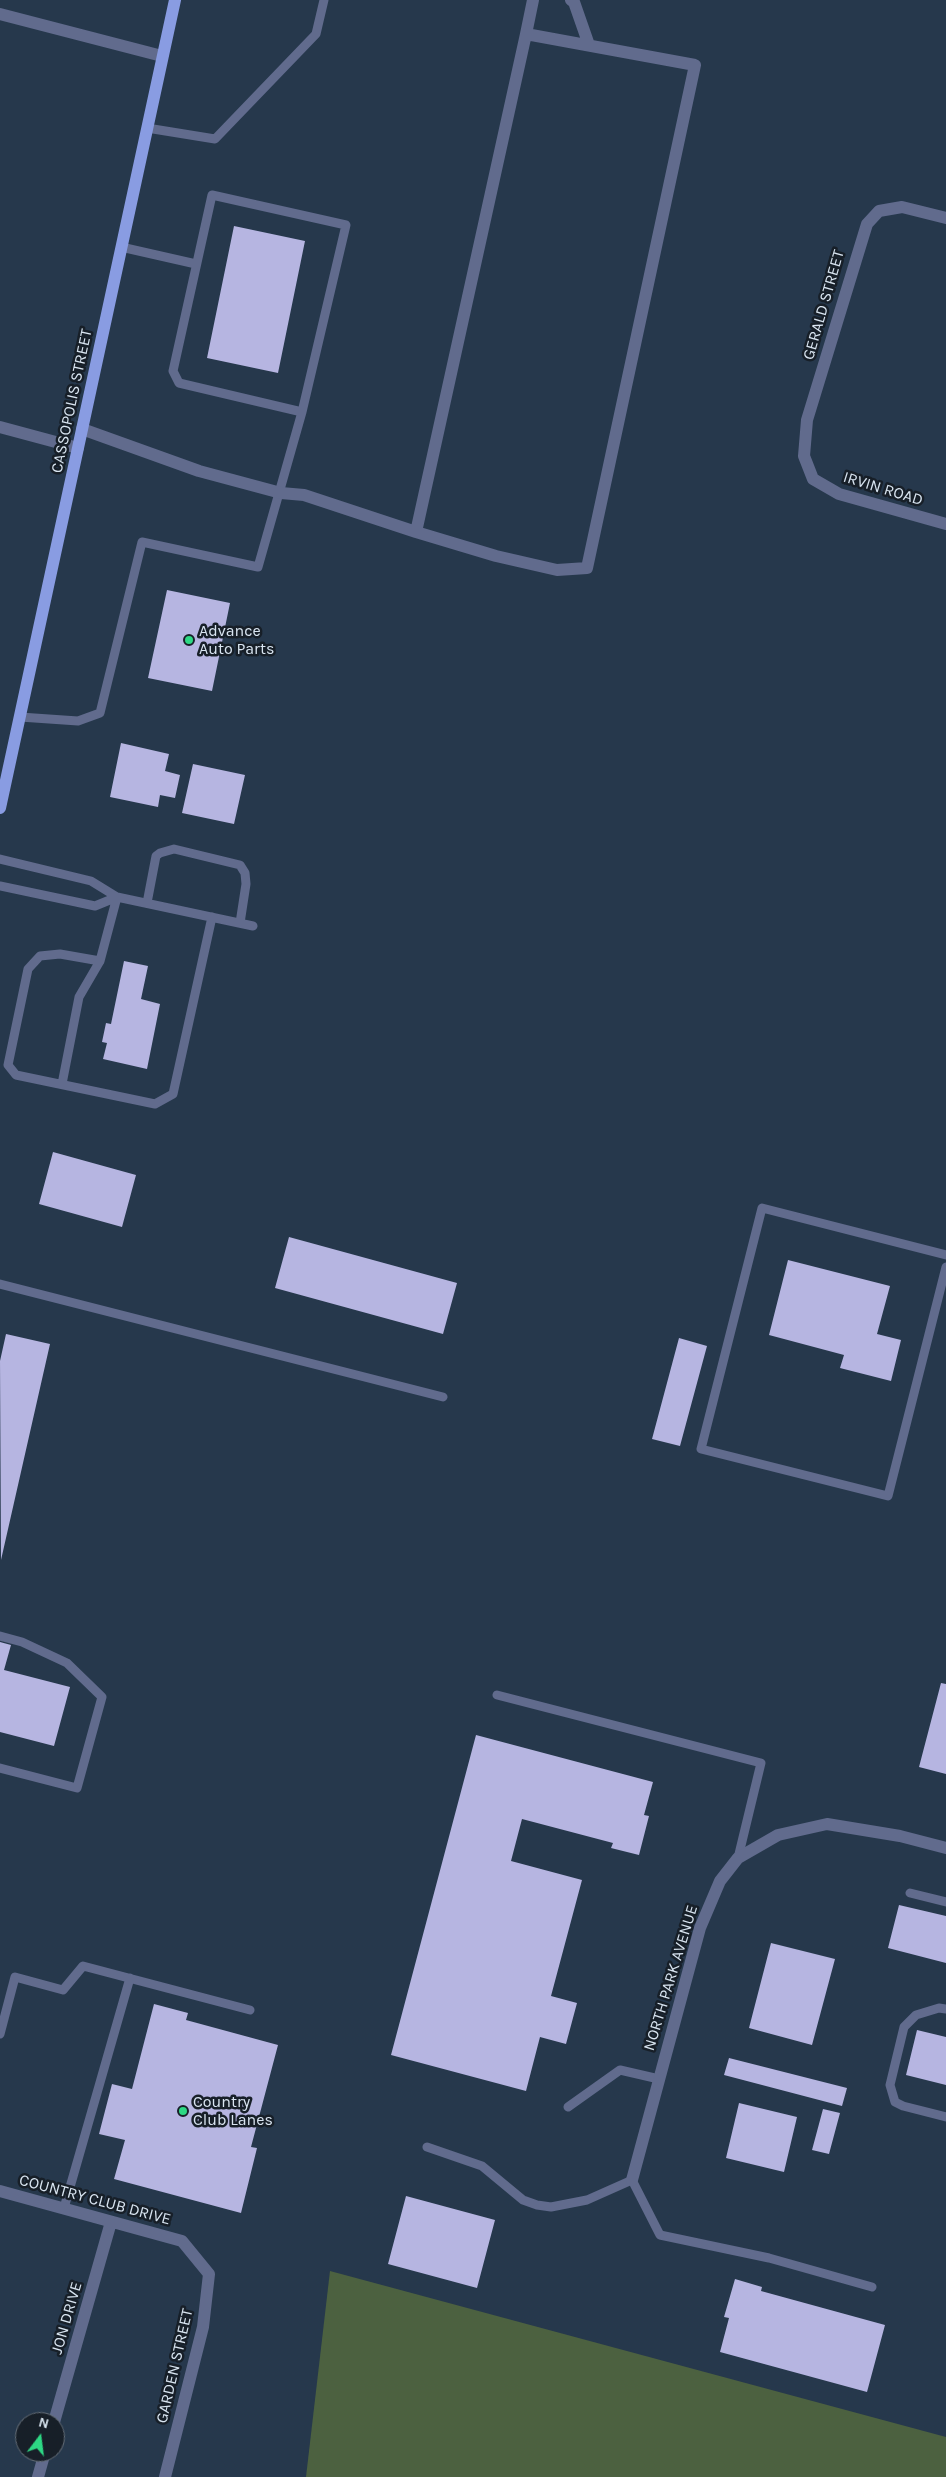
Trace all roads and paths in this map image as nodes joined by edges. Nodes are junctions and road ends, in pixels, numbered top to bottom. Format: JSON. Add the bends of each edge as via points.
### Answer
{"nodes":[{"id":1,"x":175,"y":0,"type":"edge"},
{"id":2,"x":324,"y":0,"type":"edge"},
{"id":3,"x":533,"y":0,"type":"edge"},
{"id":4,"x":571,"y":0,"type":"edge"},
{"id":5,"x":0,"y":14,"type":"edge"},
{"id":6,"x":526,"y":34,"type":"junction"},
{"id":7,"x":589,"y":46,"type":"junction"},
{"id":8,"x":162,"y":56,"type":"junction"},
{"id":9,"x":147,"y":128,"type":"junction"},
{"id":10,"x":946,"y":218,"type":"edge"},
{"id":11,"x":121,"y":247,"type":"junction"},
{"id":12,"x":196,"y":264,"type":"junction"},
{"id":13,"x":302,"y":412,"type":"junction"},
{"id":14,"x":0,"y":427,"type":"edge"},
{"id":15,"x":82,"y":429,"type":"junction"},
{"id":16,"x":78,"y":448,"type":"junction"},
{"id":17,"x":813,"y":479,"type":"joint"},
{"id":18,"x":281,"y":492,"type":"junction"},
{"id":19,"x":946,"y":524,"type":"edge"},
{"id":20,"x":416,"y":532,"type":"junction"},
{"id":21,"x":20,"y":717,"type":"junction"},
{"id":22,"x":0,"y":808,"type":"edge"},
{"id":23,"x":0,"y":859,"type":"edge"},
{"id":24,"x":0,"y":886,"type":"edge"},
{"id":25,"x":117,"y":897,"type":"junction"},
{"id":26,"x":147,"y":903,"type":"junction"},
{"id":27,"x":212,"y":917,"type":"junction"},
{"id":28,"x":240,"y":923,"type":"junction"},
{"id":29,"x":253,"y":926,"type":"dead end"},
{"id":30,"x":100,"y":961,"type":"junction"},
{"id":31,"x":62,"y":1084,"type":"junction"},
{"id":32,"x":946,"y":1255,"type":"edge"},
{"id":33,"x":946,"y":1267,"type":"edge"},
{"id":34,"x":0,"y":1284,"type":"edge"},
{"id":35,"x":443,"y":1397,"type":"dead end"},
{"id":36,"x":0,"y":1636,"type":"edge"},
{"id":37,"x":497,"y":1695,"type":"dead end"},
{"id":38,"x":0,"y":1768,"type":"edge"},
{"id":39,"x":946,"y":1848,"type":"edge"},
{"id":40,"x":738,"y":1858,"type":"junction"},
{"id":41,"x":910,"y":1894,"type":"dead end"},
{"id":42,"x":946,"y":1902,"type":"edge"},
{"id":43,"x":130,"y":1978,"type":"junction"},
{"id":44,"x":946,"y":2009,"type":"edge"},
{"id":45,"x":250,"y":2010,"type":"dead end"},
{"id":46,"x":0,"y":2034,"type":"edge"},
{"id":47,"x":659,"y":2079,"type":"junction"},
{"id":48,"x":568,"y":2107,"type":"dead end"},
{"id":49,"x":946,"y":2117,"type":"edge"},
{"id":50,"x":427,"y":2147,"type":"dead end"},
{"id":51,"x":632,"y":2180,"type":"junction"},
{"id":52,"x":0,"y":2191,"type":"edge"},
{"id":53,"x":64,"y":2208,"type":"junction"},
{"id":54,"x":111,"y":2222,"type":"junction"},
{"id":55,"x":182,"y":2241,"type":"joint"},
{"id":56,"x":872,"y":2287,"type":"dead end"},
{"id":57,"x":57,"y":2412,"type":"edge"},
{"id":58,"x":43,"y":2462,"type":"edge"},
{"id":59,"x":38,"y":2477,"type":"edge"},
{"id":60,"x":165,"y":2477,"type":"edge"}],
"edges":[{"from":1,"to":8,"type":"main road","name":"CASSOPOLIS STREET"},
{"from":2,"to":9,"type":"lane","via":[[316,34],[215,139]]},
{"from":3,"to":6,"type":"street"},
{"from":4,"to":7,"type":"street"},
{"from":5,"to":8,"type":"street"},
{"from":6,"to":7,"type":"street"},
{"from":6,"to":20,"type":"street"},
{"from":7,"to":20,"type":"street","via":[[695,65],[587,568],[557,570]]},
{"from":8,"to":9,"type":"main road","name":"CASSOPOLIS STREET"},
{"from":9,"to":11,"type":"main road","name":"CASSOPOLIS STREET"},
{"from":10,"to":17,"type":"street","name":"GERALD STREET","via":[[902,208],[879,211],[867,224],[807,420],[804,456]]},
{"from":11,"to":12,"type":"lane"},
{"from":11,"to":15,"type":"main road","name":"CASSOPOLIS STREET"},
{"from":12,"to":13,"type":"lane","via":[[172,371],[179,383]]},
{"from":12,"to":13,"type":"lane","via":[[212,195],[346,225]]},
{"from":13,"to":18,"type":"lane"},
{"from":14,"to":16,"type":"street"},
{"from":15,"to":16,"type":"main road","name":"CASSOPOLIS STREET"},
{"from":15,"to":18,"type":"street","via":[[199,471]]},
{"from":16,"to":21,"type":"main road","name":"CASSOPOLIS STREET"},
{"from":17,"to":19,"type":"street","name":"IRVIN ROAD","via":[[839,494]]},
{"from":18,"to":20,"type":"street","via":[[304,495]]},
{"from":18,"to":21,"type":"lane","via":[[258,567],[142,542],[100,713],[78,721]]},
{"from":21,"to":22,"type":"main road","name":"CASSOPOLIS STREET"},
{"from":23,"to":25,"type":"lane","via":[[91,880]]},
{"from":24,"to":25,"type":"lane","via":[[95,906]]},
{"from":25,"to":26,"type":"lane"},
{"from":25,"to":30,"type":"lane"},
{"from":26,"to":27,"type":"lane"},
{"from":26,"to":28,"type":"lane","via":[[156,856],[174,849],[240,865],[246,884]]},
{"from":27,"to":28,"type":"lane"},
{"from":27,"to":31,"type":"lane","via":[[173,1094],[155,1104]]},
{"from":28,"to":29,"type":"lane"},
{"from":30,"to":31,"type":"lane","via":[[79,998]]},
{"from":30,"to":31,"type":"lane","via":[[60,954],[40,956],[28,969],[8,1065],[16,1075]]},
{"from":32,"to":33,"type":"lane","via":[[762,1208],[701,1449],[888,1496]]},
{"from":34,"to":35,"type":"lane"},
{"from":36,"to":38,"type":"lane","via":[[22,1642],[67,1663],[102,1697],[77,1788]]},
{"from":37,"to":40,"type":"lane","via":[[761,1763]]},
{"from":39,"to":40,"type":"street","name":"NORTH PARK AVENUE","via":[[900,1836],[827,1824],[778,1835]]},
{"from":40,"to":47,"type":"street","name":"NORTH PARK AVENUE","via":[[720,1882],[700,1928]]},
{"from":41,"to":42,"type":"lane"},
{"from":43,"to":45,"type":"lane"},
{"from":43,"to":46,"type":"lane","via":[[83,1966],[63,1990],[15,1977]]},
{"from":43,"to":53,"type":"lane"},
{"from":44,"to":49,"type":"lane","via":[[916,2015],[904,2027],[890,2086],[895,2102]]},
{"from":47,"to":48,"type":"lane","via":[[620,2070]]},
{"from":47,"to":51,"type":"street","name":"NORTH PARK AVENUE"},
{"from":50,"to":51,"type":"lane","via":[[482,2166],[523,2200],[537,2205],[552,2207],[587,2200]]},
{"from":51,"to":56,"type":"lane","via":[[660,2235],[770,2258]]},
{"from":52,"to":53,"type":"street","name":"COUNTRY CLUB DRIVE"},
{"from":53,"to":54,"type":"street","name":"COUNTRY CLUB DRIVE"},
{"from":54,"to":55,"type":"street","name":"COUNTRY CLUB DRIVE"},
{"from":54,"to":57,"type":"street","name":"JON DRIVE"},
{"from":55,"to":60,"type":"street","name":"GARDEN STREET","via":[[209,2274],[203,2327]]},
{"from":58,"to":59,"type":"street"}]}
